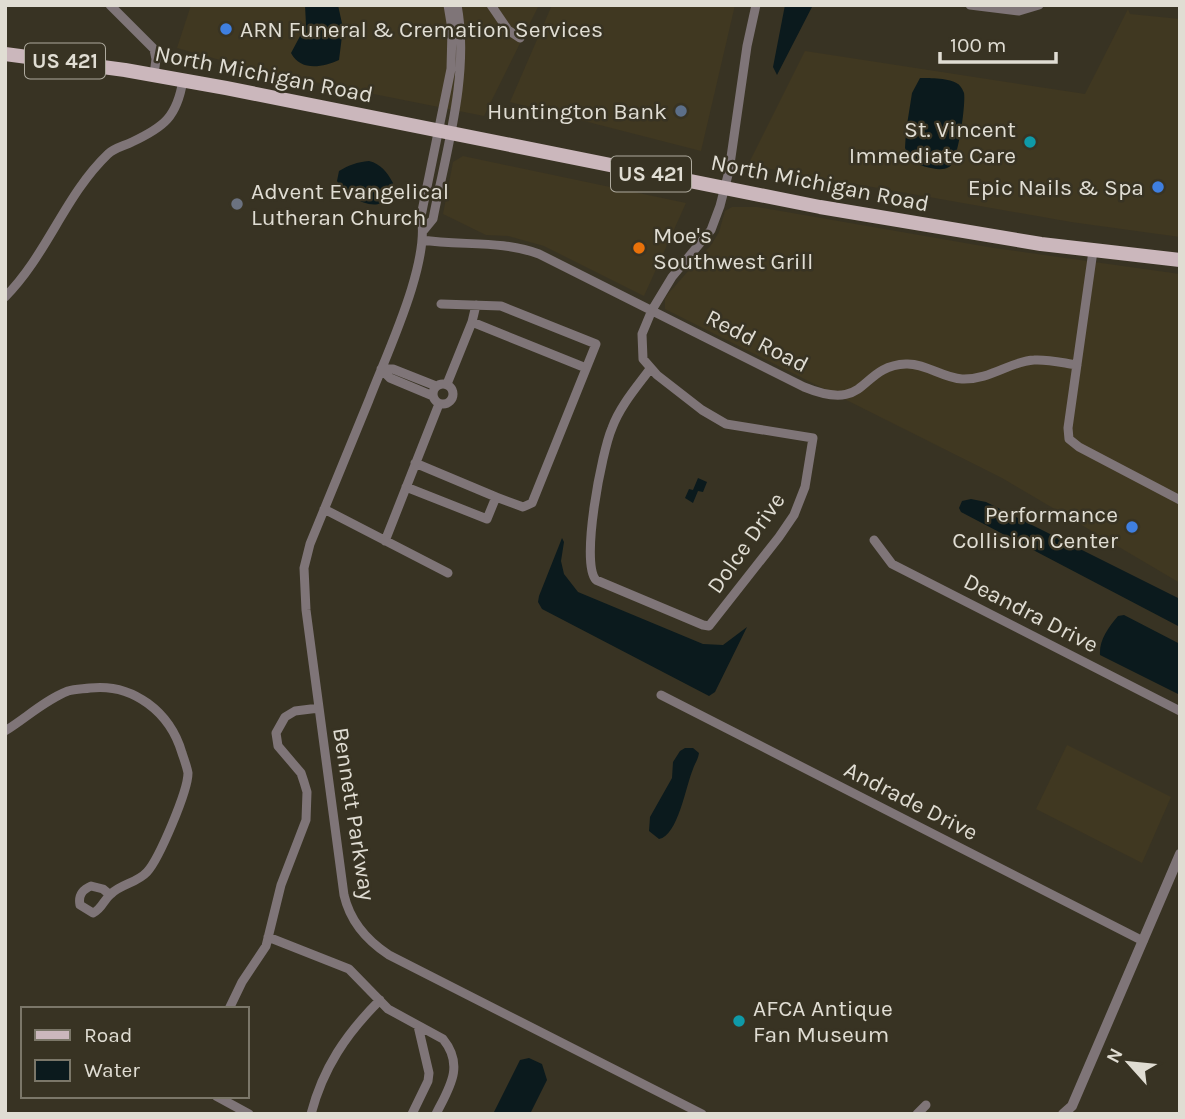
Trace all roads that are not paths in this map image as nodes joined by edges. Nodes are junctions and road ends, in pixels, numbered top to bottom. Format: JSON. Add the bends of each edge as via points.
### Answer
{"nodes":[{"id":1,"x":110,"y":5,"type":"edge"},
{"id":2,"x":448,"y":5,"type":"edge"},
{"id":3,"x":457,"y":5,"type":"edge"},
{"id":4,"x":491,"y":5,"type":"edge"},
{"id":5,"x":755,"y":5,"type":"edge"},
{"id":6,"x":970,"y":5,"type":"edge"},
{"id":7,"x":1039,"y":5,"type":"edge"},
{"id":8,"x":520,"y":38,"type":"dead end"},
{"id":9,"x":5,"y":54,"type":"edge"},
{"id":10,"x":154,"y":75,"type":"junction"},
{"id":11,"x":183,"y":80,"type":"junction"},
{"id":12,"x":444,"y":132,"type":"junction"},
{"id":13,"x":725,"y":188,"type":"junction"},
{"id":14,"x":422,"y":240,"type":"junction"},
{"id":15,"x":1093,"y":251,"type":"junction"},
{"id":16,"x":1180,"y":260,"type":"edge"},
{"id":17,"x":5,"y":297,"type":"edge"},
{"id":18,"x":441,"y":304,"type":"dead end"},
{"id":19,"x":476,"y":305,"type":"junction"},
{"id":20,"x":652,"y":310,"type":"junction"},
{"id":21,"x":472,"y":323,"type":"junction"},
{"id":22,"x":1077,"y":365,"type":"junction"},
{"id":23,"x":586,"y":368,"type":"junction"},
{"id":24,"x":381,"y":369,"type":"junction"},
{"id":25,"x":650,"y":369,"type":"junction"},
{"id":26,"x":447,"y":384,"type":"junction"},
{"id":27,"x":436,"y":395,"type":"junction"},
{"id":28,"x":415,"y":463,"type":"junction"},
{"id":29,"x":406,"y":487,"type":"junction"},
{"id":30,"x":496,"y":497,"type":"junction"},
{"id":31,"x":1180,"y":500,"type":"edge"},
{"id":32,"x":324,"y":509,"type":"junction"},
{"id":33,"x":874,"y":540,"type":"dead end"},
{"id":34,"x":385,"y":541,"type":"junction"},
{"id":35,"x":449,"y":572,"type":"dead end"},
{"id":36,"x":661,"y":695,"type":"dead end"},
{"id":37,"x":318,"y":708,"type":"junction"},
{"id":38,"x":1180,"y":711,"type":"edge"},
{"id":39,"x":5,"y":731,"type":"edge"},
{"id":40,"x":1180,"y":854,"type":"edge"},
{"id":41,"x":110,"y":894,"type":"dead end"},
{"id":42,"x":268,"y":937,"type":"junction"},
{"id":43,"x":1143,"y":941,"type":"junction"},
{"id":44,"x":380,"y":1000,"type":"junction"},
{"id":45,"x":230,"y":1007,"type":"edge"},
{"id":46,"x":418,"y":1026,"type":"junction"},
{"id":47,"x":220,"y":1098,"type":"edge"},
{"id":48,"x":926,"y":1105,"type":"dead end"},
{"id":49,"x":1069,"y":1111,"type":"edge"},
{"id":50,"x":249,"y":1114,"type":"edge"},
{"id":51,"x":311,"y":1114,"type":"edge"},
{"id":52,"x":412,"y":1114,"type":"edge"},
{"id":53,"x":436,"y":1114,"type":"edge"},
{"id":54,"x":702,"y":1114,"type":"edge"},
{"id":55,"x":917,"y":1114,"type":"edge"}],
"edges":[{"from":1,"to":10,"type":"street","via":[[154,49]]},
{"from":2,"to":12,"type":"street","via":[[452,49]]},
{"from":3,"to":12,"type":"street","via":[[463,53]]},
{"from":4,"to":8,"type":"street","via":[[508,30]]},
{"from":5,"to":13,"type":"street"},
{"from":6,"to":7,"type":"street","via":[[1010,11]]},
{"from":9,"to":10,"type":"main road","name":"North Michigan Road","number":"US 421"},
{"from":10,"to":11,"type":"main road","name":"North Michigan Road","number":"US 421"},
{"from":11,"to":12,"type":"main road","name":"North Michigan Road","number":"US 421"},
{"from":11,"to":17,"type":"street","via":[[171,116],[152,134],[110,152],[75,192],[19,283]]},
{"from":12,"to":13,"type":"main road","name":"North Michigan Road","number":"US 421"},
{"from":12,"to":14,"type":"street","name":"Bennett Parkway","via":[[421,216]]},
{"from":13,"to":15,"type":"main road","name":"North Michigan Road","number":"US 421","via":[[919,225]]},
{"from":13,"to":20,"type":"street","via":[[711,230]]},
{"from":14,"to":20,"type":"street","name":"Redd Road","via":[[528,250]]},
{"from":14,"to":24,"type":"street","name":"Bennett Parkway","via":[[408,299]]},
{"from":15,"to":16,"type":"main road","name":"North Michigan Road","number":"US 421"},
{"from":15,"to":22,"type":"street"},
{"from":18,"to":19,"type":"street"},
{"from":19,"to":21,"type":"street"},
{"from":19,"to":23,"type":"street","via":[[501,306],[596,344]]},
{"from":20,"to":22,"type":"street","name":"Redd Road","via":[[829,396],[857,391],[886,368],[907,364],[961,379],[981,378],[1032,359]]},
{"from":20,"to":25,"type":"street","via":[[642,334],[643,359]]},
{"from":21,"to":23,"type":"street"},
{"from":21,"to":26,"type":"street"},
{"from":22,"to":31,"type":"street","via":[[1069,439]]},
{"from":23,"to":30,"type":"street","via":[[532,503],[523,507]]},
{"from":24,"to":27,"type":"street","via":[[393,369]]},
{"from":24,"to":32,"type":"street","name":"Bennett Parkway"},
{"from":25,"to":25,"type":"street","name":"Dolce Drive","via":[[726,424],[813,438],[805,487],[794,515],[709,625],[592,576],[589,556],[602,458],[619,412]]},
{"from":26,"to":27,"type":"street"},
{"from":26,"to":27,"type":"street","via":[[453,392],[448,403]]},
{"from":27,"to":28,"type":"street"},
{"from":28,"to":29,"type":"street"},
{"from":28,"to":30,"type":"street"},
{"from":29,"to":30,"type":"street","via":[[487,519]]},
{"from":29,"to":34,"type":"street"},
{"from":32,"to":34,"type":"street"},
{"from":32,"to":37,"type":"street","name":"Bennett Parkway","via":[[304,568]]},
{"from":33,"to":38,"type":"street","name":"Deandra Drive","via":[[892,564]]},
{"from":34,"to":35,"type":"street"},
{"from":36,"to":43,"type":"street","name":"Andrade Drive"},
{"from":37,"to":42,"type":"street","via":[[295,711],[285,717],[276,733],[278,746],[301,773],[308,806]]},
{"from":37,"to":54,"type":"street","name":"Bennett Parkway","via":[[344,895],[355,923],[370,942]]},
{"from":39,"to":41,"type":"street","via":[[70,690],[102,687],[142,699],[168,721],[188,772],[186,786],[155,862],[139,879]]},
{"from":40,"to":43,"type":"street"},
{"from":42,"to":44,"type":"street","via":[[349,970]]},
{"from":42,"to":45,"type":"street"},
{"from":43,"to":49,"type":"street"},
{"from":44,"to":46,"type":"street"},
{"from":44,"to":51,"type":"street","via":[[338,1048],[319,1084]]},
{"from":46,"to":52,"type":"street","via":[[429,1073]]},
{"from":46,"to":53,"type":"street","via":[[447,1045],[455,1073]]},
{"from":47,"to":50,"type":"street"},
{"from":48,"to":55,"type":"street"}]}
